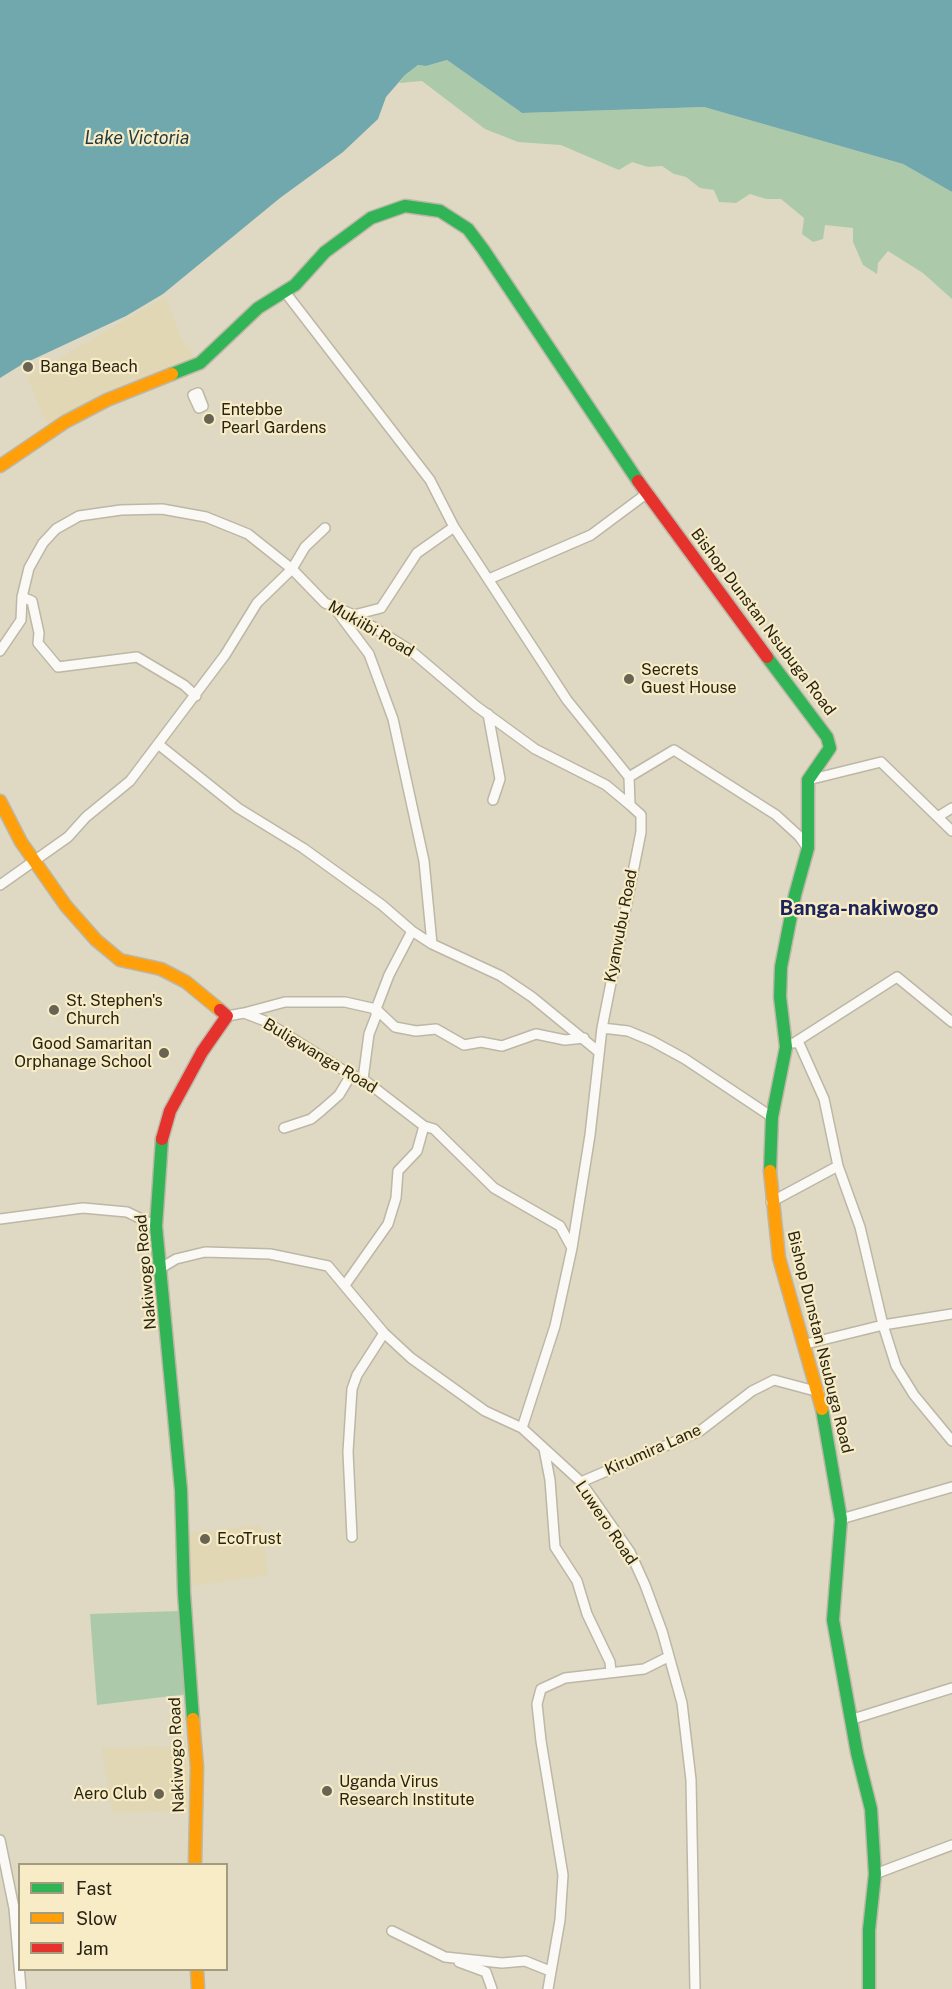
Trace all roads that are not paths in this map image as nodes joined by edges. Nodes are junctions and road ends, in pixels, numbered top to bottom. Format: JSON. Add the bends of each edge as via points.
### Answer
{"nodes":[{"id":1,"x":285,"y":292,"type":"junction"},
{"id":2,"x":0,"y":466,"type":"edge"},
{"id":3,"x":646,"y":494,"type":"junction"},
{"id":4,"x":454,"y":527,"type":"junction"},
{"id":5,"x":325,"y":528,"type":"dead end"},
{"id":6,"x":292,"y":568,"type":"junction"},
{"id":7,"x":489,"y":579,"type":"junction"},
{"id":8,"x":22,"y":597,"type":"junction"},
{"id":9,"x":334,"y":608,"type":"junction"},
{"id":10,"x":354,"y":615,"type":"junction"},
{"id":11,"x":0,"y":651,"type":"edge"},
{"id":12,"x":196,"y":696,"type":"junction"},
{"id":13,"x":488,"y":714,"type":"junction"},
{"id":14,"x":158,"y":744,"type":"junction"},
{"id":15,"x":629,"y":777,"type":"junction"},
{"id":16,"x":808,"y":780,"type":"junction"},
{"id":17,"x":494,"y":800,"type":"dead end"},
{"id":18,"x":0,"y":801,"type":"edge"},
{"id":19,"x":630,"y":805,"type":"junction"},
{"id":20,"x":952,"y":808,"type":"edge"},
{"id":21,"x":939,"y":816,"type":"junction"},
{"id":22,"x":952,"y":831,"type":"edge"},
{"id":23,"x":808,"y":848,"type":"junction"},
{"id":24,"x":36,"y":861,"type":"junction"},
{"id":25,"x":0,"y":885,"type":"edge"},
{"id":26,"x":412,"y":932,"type":"junction"},
{"id":27,"x":432,"y":944,"type":"junction"},
{"id":28,"x":376,"y":1009,"type":"junction"},
{"id":29,"x":244,"y":1013,"type":"junction"},
{"id":30,"x":227,"y":1016,"type":"junction"},
{"id":31,"x":952,"y":1022,"type":"edge"},
{"id":32,"x":602,"y":1028,"type":"junction"},
{"id":33,"x":584,"y":1038,"type":"junction"},
{"id":34,"x":798,"y":1041,"type":"junction"},
{"id":35,"x":786,"y":1047,"type":"junction"},
{"id":36,"x":599,"y":1052,"type":"junction"},
{"id":37,"x":351,"y":1075,"type":"junction"},
{"id":38,"x":363,"y":1078,"type":"junction"},
{"id":39,"x":772,"y":1117,"type":"junction"},
{"id":40,"x":424,"y":1126,"type":"junction"},
{"id":41,"x":284,"y":1128,"type":"dead end"},
{"id":42,"x":838,"y":1166,"type":"junction"},
{"id":43,"x":771,"y":1202,"type":"junction"},
{"id":44,"x":0,"y":1218,"type":"edge"},
{"id":45,"x":156,"y":1226,"type":"junction"},
{"id":46,"x":572,"y":1248,"type":"junction"},
{"id":47,"x":161,"y":1268,"type":"junction"},
{"id":48,"x":345,"y":1285,"type":"junction"},
{"id":49,"x":952,"y":1314,"type":"edge"},
{"id":50,"x":883,"y":1325,"type":"junction"},
{"id":51,"x":384,"y":1333,"type":"junction"},
{"id":52,"x":806,"y":1344,"type":"junction"},
{"id":53,"x":819,"y":1392,"type":"junction"},
{"id":54,"x":522,"y":1428,"type":"junction"},
{"id":55,"x":952,"y":1441,"type":"edge"},
{"id":56,"x":544,"y":1449,"type":"junction"},
{"id":57,"x":581,"y":1482,"type":"junction"},
{"id":58,"x":952,"y":1487,"type":"edge"},
{"id":59,"x":841,"y":1519,"type":"junction"},
{"id":60,"x":352,"y":1537,"type":"dead end"},
{"id":61,"x":668,"y":1657,"type":"junction"},
{"id":62,"x":611,"y":1672,"type":"junction"},
{"id":63,"x":952,"y":1688,"type":"edge"},
{"id":64,"x":853,"y":1719,"type":"junction"},
{"id":65,"x":0,"y":1840,"type":"edge"},
{"id":66,"x":952,"y":1845,"type":"edge"},
{"id":67,"x":195,"y":1863,"type":"edge"},
{"id":68,"x":875,"y":1874,"type":"junction"},
{"id":69,"x":17,"y":1908,"type":"edge"},
{"id":70,"x":18,"y":1928,"type":"edge"},
{"id":71,"x":392,"y":1931,"type":"dead end"},
{"id":72,"x":445,"y":1957,"type":"junction"},
{"id":73,"x":20,"y":1971,"type":"edge"},
{"id":74,"x":197,"y":1971,"type":"edge"},
{"id":75,"x":550,"y":1971,"type":"junction"},
{"id":76,"x":21,"y":1989,"type":"edge"},
{"id":77,"x":198,"y":1989,"type":"edge"},
{"id":78,"x":492,"y":1989,"type":"edge"},
{"id":79,"x":548,"y":1989,"type":"edge"},
{"id":80,"x":695,"y":1989,"type":"edge"},
{"id":81,"x":869,"y":1989,"type":"edge"}],
"edges":[{"from":1,"to":2,"type":"street","name":"Bishop Dunstan Nsubuga Road","via":[[258,308],[200,363],[107,400]]},
{"from":1,"to":3,"type":"street","name":"Bishop Dunstan Nsubuga Road","via":[[338,241],[389,210],[420,207],[454,218],[483,249]]},
{"from":1,"to":4,"type":"street","via":[[430,480]]},
{"from":3,"to":7,"type":"street","via":[[591,535]]},
{"from":3,"to":16,"type":"street","name":"Bishop Dunstan Nsubuga Road","via":[[827,737],[830,748]]},
{"from":4,"to":7,"type":"street"},
{"from":4,"to":10,"type":"street","via":[[417,553],[381,609]]},
{"from":5,"to":6,"type":"street","via":[[297,557]]},
{"from":6,"to":8,"type":"street","name":"Mukiibi Road","via":[[261,542],[228,523],[162,509],[121,510],[79,516],[56,529],[28,568]]},
{"from":6,"to":9,"type":"street","name":"Mukiibi Road"},
{"from":6,"to":12,"type":"street","via":[[257,603]]},
{"from":7,"to":15,"type":"street","via":[[567,700]]},
{"from":8,"to":11,"type":"street","name":"Mukiibi Road","via":[[21,620]]},
{"from":8,"to":12,"type":"street","via":[[32,601],[38,643],[58,667],[137,657]]},
{"from":9,"to":10,"type":"street","name":"Mukiibi Road"},
{"from":9,"to":27,"type":"street","via":[[369,654],[393,719],[424,861]]},
{"from":10,"to":13,"type":"street","name":"Mukiibi Road","via":[[410,650]]},
{"from":12,"to":14,"type":"street"},
{"from":13,"to":17,"type":"street","via":[[500,779]]},
{"from":13,"to":19,"type":"street","name":"Mukiibi Road","via":[[535,749],[606,785]]},
{"from":14,"to":24,"type":"street","via":[[130,781]]},
{"from":14,"to":26,"type":"street","via":[[238,808],[303,848],[382,905]]},
{"from":15,"to":19,"type":"street","name":"Kyanvubu Road"},
{"from":15,"to":23,"type":"street","via":[[674,750],[776,815]]},
{"from":16,"to":21,"type":"street","via":[[881,762]]},
{"from":16,"to":23,"type":"street","name":"Bishop Dunstan Nsubuga Road"},
{"from":18,"to":24,"type":"street","via":[[21,842]]},
{"from":19,"to":32,"type":"street","name":"Kyanvubu Road","via":[[641,815],[641,832]]},
{"from":20,"to":21,"type":"street"},
{"from":21,"to":22,"type":"street"},
{"from":23,"to":35,"type":"street","name":"Bishop Dunstan Nsubuga Road","via":[[781,967]]},
{"from":24,"to":25,"type":"street"},
{"from":24,"to":30,"type":"street","via":[[66,906],[120,960],[161,969],[186,982]]},
{"from":26,"to":27,"type":"street"},
{"from":26,"to":28,"type":"street"},
{"from":27,"to":33,"type":"street","via":[[501,976]]},
{"from":28,"to":29,"type":"street","via":[[345,1002],[285,1002]]},
{"from":28,"to":33,"type":"street","via":[[402,1030],[435,1029],[464,1045],[481,1042],[502,1046],[536,1034],[565,1040]]},
{"from":28,"to":38,"type":"street"},
{"from":29,"to":30,"type":"street","name":"Buligwanga Road"},
{"from":29,"to":37,"type":"street","name":"Buligwanga Road","via":[[265,1021]]},
{"from":30,"to":45,"type":"street","name":"Nakiwogo Road","via":[[170,1111],[160,1148]]},
{"from":31,"to":34,"type":"street","via":[[897,977]]},
{"from":32,"to":36,"type":"street","name":"Kyanvubu Road"},
{"from":32,"to":39,"type":"street","via":[[628,1031],[652,1041]]},
{"from":33,"to":36,"type":"street"},
{"from":34,"to":35,"type":"street"},
{"from":34,"to":42,"type":"street","via":[[824,1100]]},
{"from":35,"to":39,"type":"street","name":"Bishop Dunstan Nsubuga Road"},
{"from":36,"to":46,"type":"street","name":"Kyanvubu Road"},
{"from":37,"to":38,"type":"street","name":"Buligwanga Road"},
{"from":37,"to":41,"type":"street","via":[[339,1095],[311,1119]]},
{"from":38,"to":40,"type":"street","name":"Buligwanga Road"},
{"from":39,"to":43,"type":"street","name":"Bishop Dunstan Nsubuga Road"},
{"from":40,"to":46,"type":"street","name":"Buligwanga Road","via":[[434,1129],[494,1188],[560,1226]]},
{"from":40,"to":48,"type":"street","via":[[417,1151],[398,1172],[388,1224]]},
{"from":42,"to":43,"type":"street"},
{"from":42,"to":50,"type":"street","via":[[860,1227]]},
{"from":43,"to":52,"type":"street","name":"Bishop Dunstan Nsubuga Road","via":[[779,1258]]},
{"from":44,"to":45,"type":"street","via":[[83,1208],[127,1212]]},
{"from":45,"to":47,"type":"street","name":"Nakiwogo Road"},
{"from":46,"to":54,"type":"street","name":"Kyanvubu Road","via":[[555,1326]]},
{"from":47,"to":48,"type":"street","name":"Luwero Road","via":[[205,1252],[270,1254],[328,1266]]},
{"from":47,"to":67,"type":"street","name":"Nakiwogo Road","via":[[181,1490],[197,1767]]},
{"from":48,"to":51,"type":"street","name":"Luwero Road"},
{"from":49,"to":50,"type":"street"},
{"from":50,"to":52,"type":"street"},
{"from":50,"to":55,"type":"street","via":[[896,1366]]},
{"from":51,"to":54,"type":"street","name":"Luwero Road","via":[[452,1389],[485,1411]]},
{"from":51,"to":60,"type":"street","via":[[352,1389],[348,1452]]},
{"from":52,"to":53,"type":"street","name":"Bishop Dunstan Nsubuga Road"},
{"from":53,"to":57,"type":"street","name":"Kirumira Lane","via":[[774,1380],[768,1382],[700,1431]]},
{"from":53,"to":59,"type":"street","name":"Bishop Dunstan Nsubuga Road"},
{"from":54,"to":56,"type":"street","name":"Luwero Road"},
{"from":56,"to":57,"type":"street","name":"Luwero Road"},
{"from":56,"to":62,"type":"street","via":[[555,1547],[577,1581]]},
{"from":57,"to":61,"type":"street","name":"Luwero Road","via":[[630,1552],[662,1631]]},
{"from":58,"to":59,"type":"street"},
{"from":59,"to":64,"type":"street","name":"Bishop Dunstan Nsubuga Road","via":[[833,1620]]},
{"from":61,"to":62,"type":"street","via":[[644,1669]]},
{"from":61,"to":80,"type":"street","name":"Luwero Road","via":[[682,1703],[689,1747]]},
{"from":62,"to":75,"type":"street","via":[[565,1678],[541,1689],[537,1704],[563,1875],[560,1920]]},
{"from":63,"to":64,"type":"street"},
{"from":64,"to":68,"type":"street","name":"Bishop Dunstan Nsubuga Road","via":[[871,1809]]},
{"from":65,"to":69,"type":"street"},
{"from":66,"to":68,"type":"street"},
{"from":68,"to":81,"type":"street","name":"Bishop Dunstan Nsubuga Road"},
{"from":69,"to":70,"type":"street"},
{"from":71,"to":72,"type":"street"},
{"from":72,"to":75,"type":"street","via":[[502,1963],[525,1960]]},
{"from":72,"to":78,"type":"street","via":[[486,1972]]},
{"from":73,"to":76,"type":"street"},
{"from":74,"to":77,"type":"street"},
{"from":75,"to":79,"type":"street"}]}
